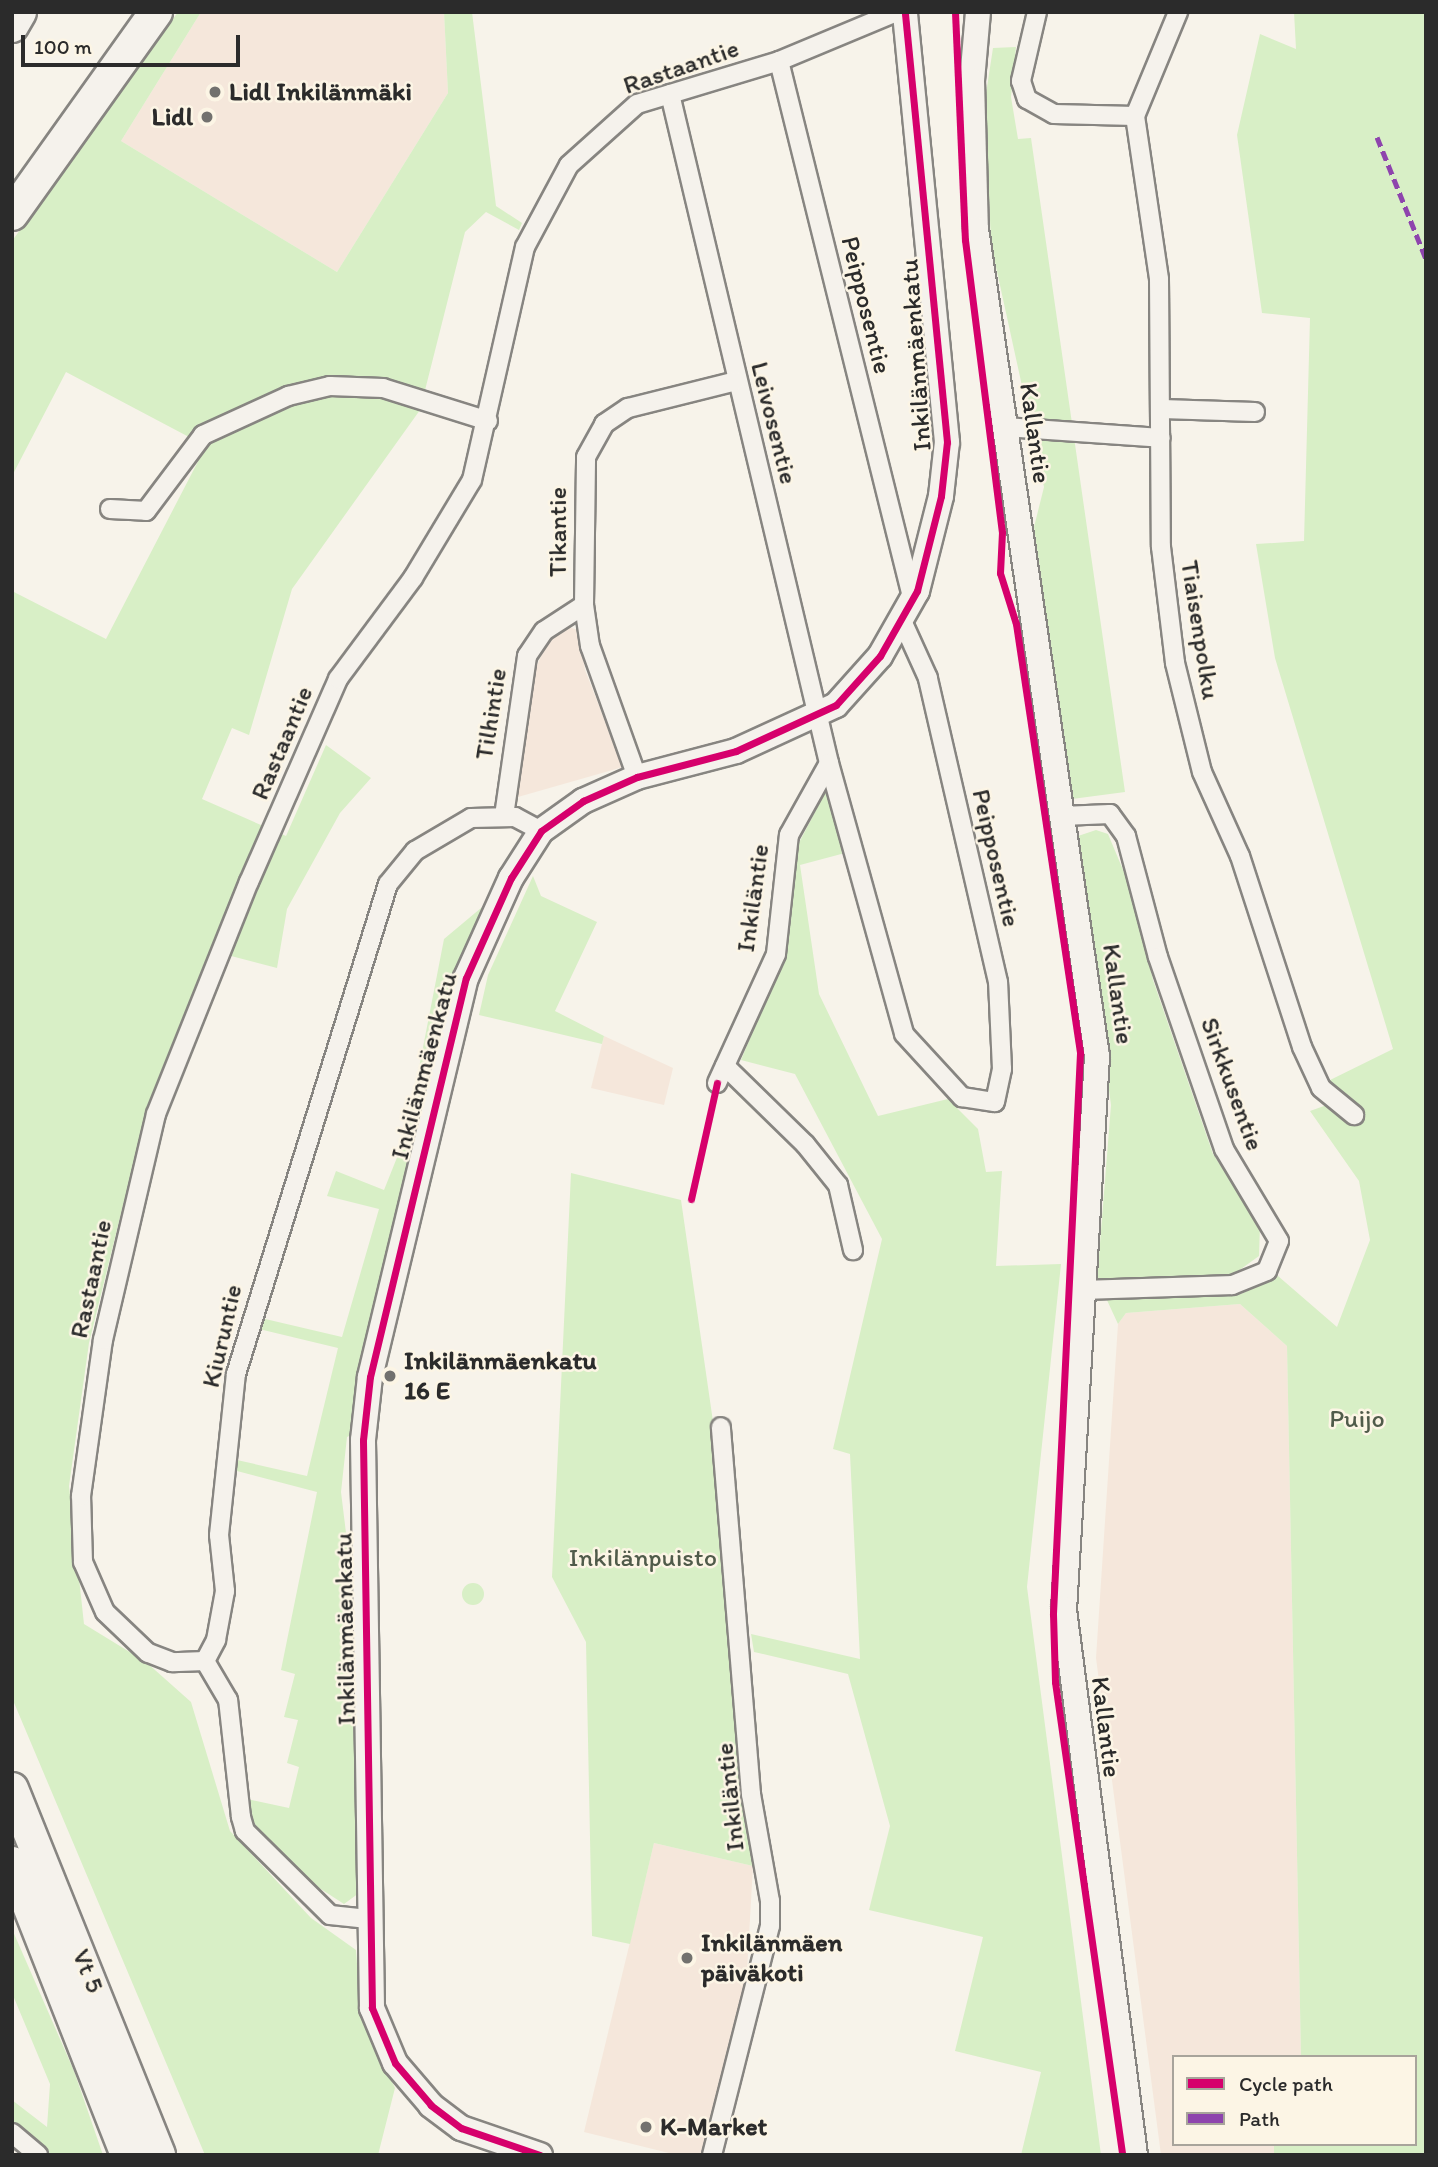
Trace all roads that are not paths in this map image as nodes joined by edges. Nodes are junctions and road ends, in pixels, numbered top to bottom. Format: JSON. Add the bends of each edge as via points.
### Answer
{"nodes":[{"id":1,"x":20,"y":12,"type":"edge"},
{"id":2,"x":156,"y":12,"type":"edge"},
{"id":3,"x":165,"y":12,"type":"edge"},
{"id":4,"x":897,"y":12,"type":"edge"},
{"id":5,"x":905,"y":12,"type":"edge"},
{"id":6,"x":978,"y":12,"type":"edge"},
{"id":7,"x":1037,"y":12,"type":"edge"},
{"id":8,"x":1178,"y":12,"type":"edge"},
{"id":9,"x":12,"y":26,"type":"edge"},
{"id":10,"x":127,"y":59,"type":"junction"},
{"id":11,"x":779,"y":61,"type":"junction"},
{"id":12,"x":670,"y":94,"type":"junction"},
{"id":13,"x":1135,"y":116,"type":"junction"},
{"id":14,"x":12,"y":214,"type":"edge"},
{"id":15,"x":736,"y":381,"type":"junction"},
{"id":16,"x":1162,"y":409,"type":"junction"},
{"id":17,"x":1255,"y":412,"type":"dead end"},
{"id":18,"x":488,"y":421,"type":"junction"},
{"id":19,"x":1005,"y":427,"type":"junction"},
{"id":20,"x":1161,"y":438,"type":"junction"},
{"id":21,"x":110,"y":509,"type":"dead end"},
{"id":22,"x":584,"y":605,"type":"junction"},
{"id":23,"x":908,"y":612,"type":"junction"},
{"id":24,"x":821,"y":714,"type":"junction"},
{"id":25,"x":829,"y":763,"type":"junction"},
{"id":26,"x":637,"y":777,"type":"junction"},
{"id":27,"x":504,"y":816,"type":"junction"},
{"id":28,"x":1062,"y":816,"type":"junction"},
{"id":29,"x":541,"y":831,"type":"junction"},
{"id":30,"x":986,"y":1102,"type":"joint"},
{"id":31,"x":1354,"y":1115,"type":"dead end"},
{"id":32,"x":853,"y":1250,"type":"dead end"},
{"id":33,"x":1084,"y":1290,"type":"junction"},
{"id":34,"x":721,"y":1427,"type":"dead end"},
{"id":35,"x":205,"y":1661,"type":"junction"},
{"id":36,"x":12,"y":1789,"type":"edge"},
{"id":37,"x":12,"y":1863,"type":"edge"},
{"id":38,"x":368,"y":1919,"type":"junction"},
{"id":39,"x":12,"y":2133,"type":"edge"},
{"id":40,"x":38,"y":2155,"type":"edge"},
{"id":41,"x":127,"y":2155,"type":"edge"},
{"id":42,"x":159,"y":2155,"type":"edge"},
{"id":43,"x":540,"y":2155,"type":"edge"},
{"id":44,"x":712,"y":2155,"type":"edge"},
{"id":45,"x":1136,"y":2155,"type":"edge"}],
"edges":[{"from":1,"to":9,"type":"highway"},
{"from":2,"to":10,"type":"highway"},
{"from":3,"to":10,"type":"highway"},
{"from":4,"to":11,"type":"street","name":"Rastaantie"},
{"from":5,"to":23,"type":"street","name":"Inkilänmäenkatu","via":[[947,442],[937,515]]},
{"from":6,"to":19,"type":"street","name":"Kallantie","via":[[972,81],[976,229]]},
{"from":7,"to":13,"type":"street","via":[[1021,81],[1027,99],[1054,114]]},
{"from":8,"to":13,"type":"street"},
{"from":10,"to":14,"type":"highway"},
{"from":11,"to":12,"type":"street","name":"Rastaantie"},
{"from":11,"to":23,"type":"street","name":"Peipposentie"},
{"from":12,"to":15,"type":"street","name":"Leivosentie"},
{"from":12,"to":18,"type":"street","name":"Rastaantie","via":[[625,112],[550,193],[515,284]]},
{"from":13,"to":16,"type":"street","name":"Tiaisenpolku","via":[[1159,279]]},
{"from":15,"to":22,"type":"street","name":"Tikantie","via":[[628,408],[596,435],[584,476]]},
{"from":15,"to":24,"type":"street","name":"Leivosentie"},
{"from":16,"to":17,"type":"street"},
{"from":16,"to":20,"type":"street","name":"Tiaisenpolku"},
{"from":18,"to":21,"type":"street","via":[[383,388],[330,386],[288,396],[203,435],[146,511]]},
{"from":18,"to":35,"type":"street","name":"Rastaantie","via":[[456,510],[338,679],[249,882],[156,1114],[115,1283],[85,1448],[83,1562],[98,1600],[124,1635],[173,1662]]},
{"from":19,"to":20,"type":"street"},
{"from":19,"to":28,"type":"street","name":"Kallantie"},
{"from":20,"to":31,"type":"street","name":"Tiaisenpolku","via":[[1168,615],[1202,772],[1240,856],[1302,1047],[1321,1088]]},
{"from":22,"to":26,"type":"street","name":"Tikantie","via":[[590,646]]},
{"from":22,"to":27,"type":"street","name":"Tilhintie","via":[[544,631],[527,656]]},
{"from":23,"to":24,"type":"street","name":"Inkilänmäenkatu","via":[[858,683]]},
{"from":23,"to":30,"type":"street","name":"Peipposentie","via":[[928,678],[998,982],[1002,1069],[995,1102]]},
{"from":24,"to":25,"type":"street","name":"Leivosentie"},
{"from":24,"to":26,"type":"street","name":"Inkilänmäenkatu","via":[[736,751]]},
{"from":25,"to":30,"type":"street","name":"Leivosentie","via":[[904,1034],[952,1089]]},
{"from":25,"to":32,"type":"street","name":"Inkiläntie","via":[[789,835],[775,954],[721,1074],[838,1185]]},
{"from":26,"to":29,"type":"street","name":"Inkilänmäenkatu","via":[[583,801]]},
{"from":27,"to":29,"type":"street","name":"Kiuruntie"},
{"from":27,"to":35,"type":"street","name":"Kiuruntie","via":[[471,818],[434,837],[401,866],[378,904],[340,1048],[283,1209],[236,1374],[219,1535],[225,1591],[216,1640]]},
{"from":28,"to":33,"type":"street","name":"Kallantie","via":[[1097,1056]]},
{"from":28,"to":33,"type":"street","name":"Sirkkusentie","via":[[1110,814],[1126,836],[1158,957],[1224,1149],[1279,1241],[1267,1271],[1233,1285]]},
{"from":29,"to":38,"type":"street","name":"Inkilänmäenkatu","via":[[510,878],[466,978],[370,1377],[363,1440]]},
{"from":33,"to":45,"type":"street","name":"Kallantie","via":[[1064,1610]]},
{"from":34,"to":44,"type":"street","name":"Inkiläntie","via":[[751,1794],[770,1901],[770,1926]]},
{"from":35,"to":38,"type":"street","via":[[228,1700],[245,1831],[330,1915]]},
{"from":36,"to":42,"type":"highway","name":"Vt 5"},
{"from":37,"to":41,"type":"highway","name":"Vt 5"},
{"from":38,"to":43,"type":"street","name":"Inkilänmäenkatu","via":[[372,2008],[395,2063],[461,2128]]},
{"from":39,"to":40,"type":"street"}]}
